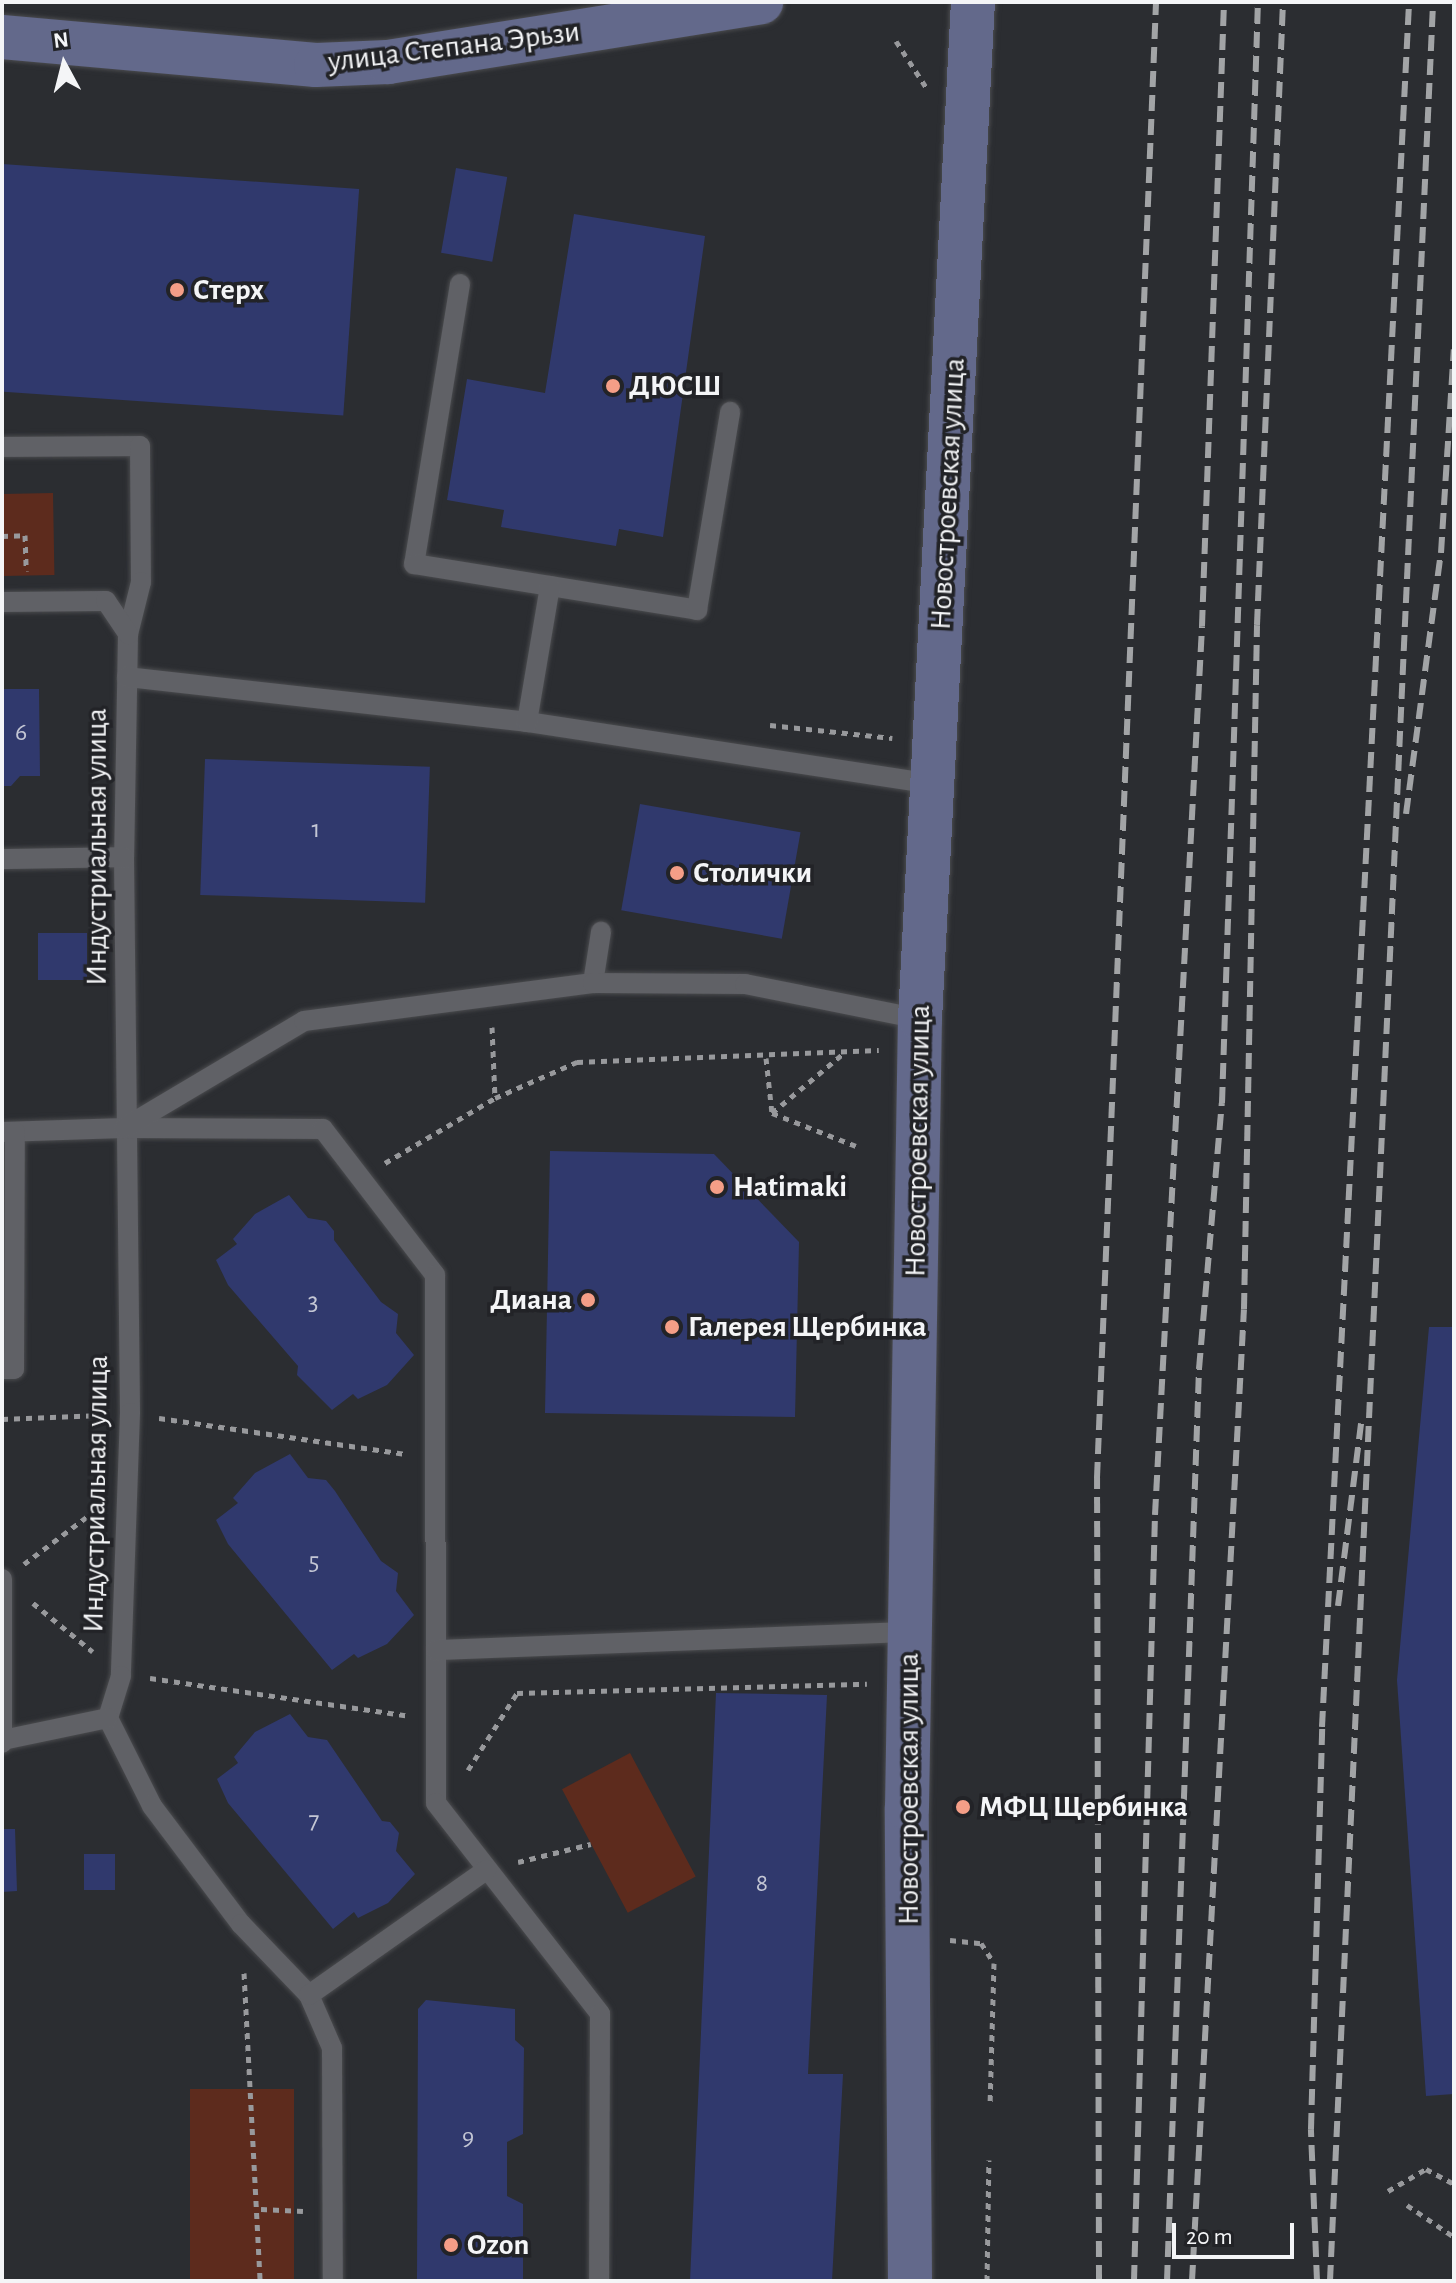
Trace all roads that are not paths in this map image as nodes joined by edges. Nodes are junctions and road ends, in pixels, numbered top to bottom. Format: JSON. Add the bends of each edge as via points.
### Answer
{"nodes":[{"id":1,"x":761,"y":2,"type":"edge"},
{"id":2,"x":973,"y":2,"type":"edge"},
{"id":3,"x":2,"y":37,"type":"edge"},
{"id":4,"x":460,"y":284,"type":"dead end"},
{"id":5,"x":730,"y":412,"type":"dead end"},
{"id":6,"x":2,"y":447,"type":"edge"},
{"id":7,"x":550,"y":586,"type":"junction"},
{"id":8,"x":2,"y":602,"type":"edge"},
{"id":9,"x":128,"y":634,"type":"junction"},
{"id":10,"x":127,"y":677,"type":"junction"},
{"id":11,"x":527,"y":722,"type":"junction"},
{"id":12,"x":930,"y":784,"type":"junction"},
{"id":13,"x":124,"y":857,"type":"junction"},
{"id":14,"x":2,"y":859,"type":"edge"},
{"id":15,"x":601,"y":932,"type":"dead end"},
{"id":16,"x":593,"y":983,"type":"junction"},
{"id":17,"x":920,"y":1019,"type":"junction"},
{"id":18,"x":124,"y":1128,"type":"junction"},
{"id":19,"x":8,"y":1132,"type":"edge"},
{"id":20,"x":2,"y":1369,"type":"edge"},
{"id":21,"x":3,"y":1579,"type":"edge"},
{"id":22,"x":909,"y":1632,"type":"junction"},
{"id":23,"x":436,"y":1650,"type":"junction"},
{"id":24,"x":108,"y":1718,"type":"junction"},
{"id":25,"x":3,"y":1742,"type":"edge"},
{"id":26,"x":486,"y":1870,"type":"junction"},
{"id":27,"x":309,"y":1995,"type":"junction"},
{"id":28,"x":333,"y":2281,"type":"edge"},
{"id":29,"x":599,"y":2281,"type":"edge"},
{"id":30,"x":910,"y":2281,"type":"edge"}],
"edges":[{"from":1,"to":3,"type":"street","name":"улица Степана Эрьзи","via":[[345,64],[237,62]]},
{"from":2,"to":12,"type":"street","name":"Новостроевская улица"},
{"from":4,"to":7,"type":"lane","via":[[414,564]]},
{"from":5,"to":7,"type":"lane","via":[[697,610]]},
{"from":6,"to":9,"type":"lane","name":"Индустриальная улица","via":[[140,446],[141,582]]},
{"from":7,"to":11,"type":"lane"},
{"from":8,"to":9,"type":"lane","via":[[106,601]]},
{"from":9,"to":10,"type":"lane","name":"Индустриальная улица"},
{"from":10,"to":11,"type":"lane"},
{"from":10,"to":13,"type":"lane","name":"Индустриальная улица"},
{"from":11,"to":12,"type":"lane"},
{"from":12,"to":17,"type":"street","name":"Новостроевская улица"},
{"from":13,"to":14,"type":"lane"},
{"from":13,"to":18,"type":"lane","name":"Индустриальная улица"},
{"from":15,"to":16,"type":"lane"},
{"from":16,"to":17,"type":"lane","via":[[745,984]]},
{"from":16,"to":18,"type":"lane","via":[[304,1021]]},
{"from":17,"to":22,"type":"street","name":"Новостроевская улица"},
{"from":18,"to":19,"type":"lane"},
{"from":18,"to":23,"type":"lane","via":[[323,1129],[435,1275]]},
{"from":18,"to":24,"type":"lane","name":"Индустриальная улица","via":[[130,1413],[122,1490],[121,1676]]},
{"from":19,"to":20,"type":"lane","via":[[14,1369]]},
{"from":21,"to":25,"type":"lane"},
{"from":22,"to":23,"type":"lane"},
{"from":22,"to":30,"type":"street","name":"Новостроевская улица"},
{"from":23,"to":26,"type":"lane","via":[[441,1811]]},
{"from":24,"to":25,"type":"lane"},
{"from":24,"to":27,"type":"lane","via":[[152,1806],[241,1924]]},
{"from":26,"to":27,"type":"lane"},
{"from":26,"to":29,"type":"lane","via":[[600,2014]]},
{"from":27,"to":28,"type":"lane","via":[[332,2048]]}]}
